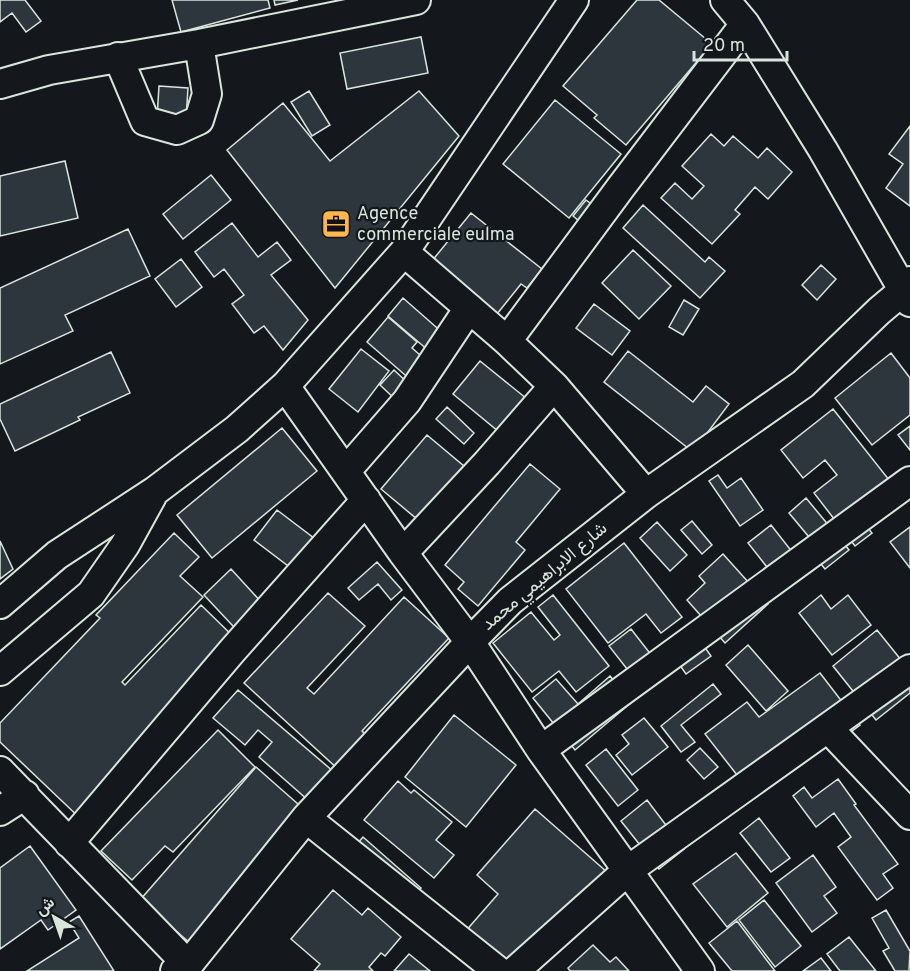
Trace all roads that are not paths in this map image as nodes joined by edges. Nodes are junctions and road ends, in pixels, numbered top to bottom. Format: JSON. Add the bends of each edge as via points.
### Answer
{"nodes":[{"id":1,"x":416,"y":0,"type":"edge"},
{"id":2,"x":574,"y":0,"type":"edge"},
{"id":3,"x":725,"y":0,"type":"edge"},
{"id":4,"x":745,"y":24,"type":"junction"},
{"id":5,"x":199,"y":44,"type":"junction"},
{"id":6,"x":118,"y":57,"type":"junction"},
{"id":7,"x":0,"y":84,"type":"edge"},
{"id":8,"x":404,"y":252,"type":"junction"},
{"id":9,"x":908,"y":291,"type":"edge"},
{"id":10,"x":469,"y":309,"type":"junction"},
{"id":11,"x":507,"y":341,"type":"junction"},
{"id":12,"x":285,"y":386,"type":"junction"},
{"id":13,"x":554,"y":386,"type":"junction"},
{"id":14,"x":346,"y":471,"type":"junction"},
{"id":15,"x":910,"y":481,"type":"edge"},
{"id":16,"x":155,"y":491,"type":"junction"},
{"id":17,"x":646,"y":494,"type":"junction"},
{"id":18,"x":366,"y":500,"type":"junction"},
{"id":19,"x":403,"y":553,"type":"junction"},
{"id":20,"x":0,"y":604,"type":"edge"},
{"id":21,"x":470,"y":642,"type":"junction"},
{"id":22,"x":910,"y":669,"type":"edge"},
{"id":23,"x":0,"y":671,"type":"edge"},
{"id":24,"x":828,"y":728,"type":"junction"},
{"id":25,"x":541,"y":750,"type":"junction"},
{"id":26,"x":0,"y":771,"type":"edge"},
{"id":27,"x":25,"y":795,"type":"junction"},
{"id":28,"x":0,"y":811,"type":"edge"},
{"id":29,"x":910,"y":815,"type":"edge"},
{"id":30,"x":306,"y":818,"type":"junction"},
{"id":31,"x":69,"y":843,"type":"junction"},
{"id":32,"x":627,"y":872,"type":"junction"},
{"id":33,"x":182,"y":968,"type":"edge"},
{"id":34,"x":498,"y":971,"type":"edge"},
{"id":35,"x":515,"y":971,"type":"edge"},
{"id":36,"x":700,"y":971,"type":"edge"}],
"edges":[{"from":1,"to":5,"type":"street"},
{"from":2,"to":8,"type":"street"},
{"from":3,"to":4,"type":"street"},
{"from":4,"to":9,"type":"street"},
{"from":4,"to":11,"type":"street"},
{"from":5,"to":6,"type":"street"},
{"from":5,"to":6,"type":"street","via":[[207,94],[199,120],[177,130],[145,121]]},
{"from":6,"to":7,"type":"street"},
{"from":8,"to":10,"type":"street"},
{"from":8,"to":12,"type":"street"},
{"from":9,"to":17,"type":"street","name":"شارع الابراهيمي محمد","via":[[879,311],[803,384]]},
{"from":10,"to":11,"type":"street"},
{"from":10,"to":14,"type":"street","via":[[406,401]]},
{"from":11,"to":13,"type":"street"},
{"from":12,"to":14,"type":"street"},
{"from":12,"to":16,"type":"street","via":[[237,429]]},
{"from":13,"to":17,"type":"street"},
{"from":13,"to":19,"type":"street"},
{"from":14,"to":18,"type":"street"},
{"from":15,"to":25,"type":"street"},
{"from":16,"to":20,"type":"street","via":[[57,555]]},
{"from":16,"to":23,"type":"street","via":[[125,545],[91,594]]},
{"from":17,"to":21,"type":"street","name":"شارع الابراهيمي محمد","via":[[510,602]]},
{"from":18,"to":19,"type":"street"},
{"from":18,"to":31,"type":"street"},
{"from":19,"to":21,"type":"street"},
{"from":21,"to":25,"type":"street"},
{"from":21,"to":30,"type":"street","name":"شارع الابراهيمي محمد"},
{"from":22,"to":24,"type":"street"},
{"from":24,"to":29,"type":"street"},
{"from":24,"to":32,"type":"street"},
{"from":25,"to":32,"type":"street"},
{"from":26,"to":27,"type":"street"},
{"from":27,"to":28,"type":"street"},
{"from":27,"to":31,"type":"street"},
{"from":30,"to":33,"type":"street","name":"شارع الابراهيمي محمد"},
{"from":30,"to":34,"type":"street"},
{"from":31,"to":33,"type":"street"},
{"from":32,"to":35,"type":"street"},
{"from":32,"to":36,"type":"street"}]}
